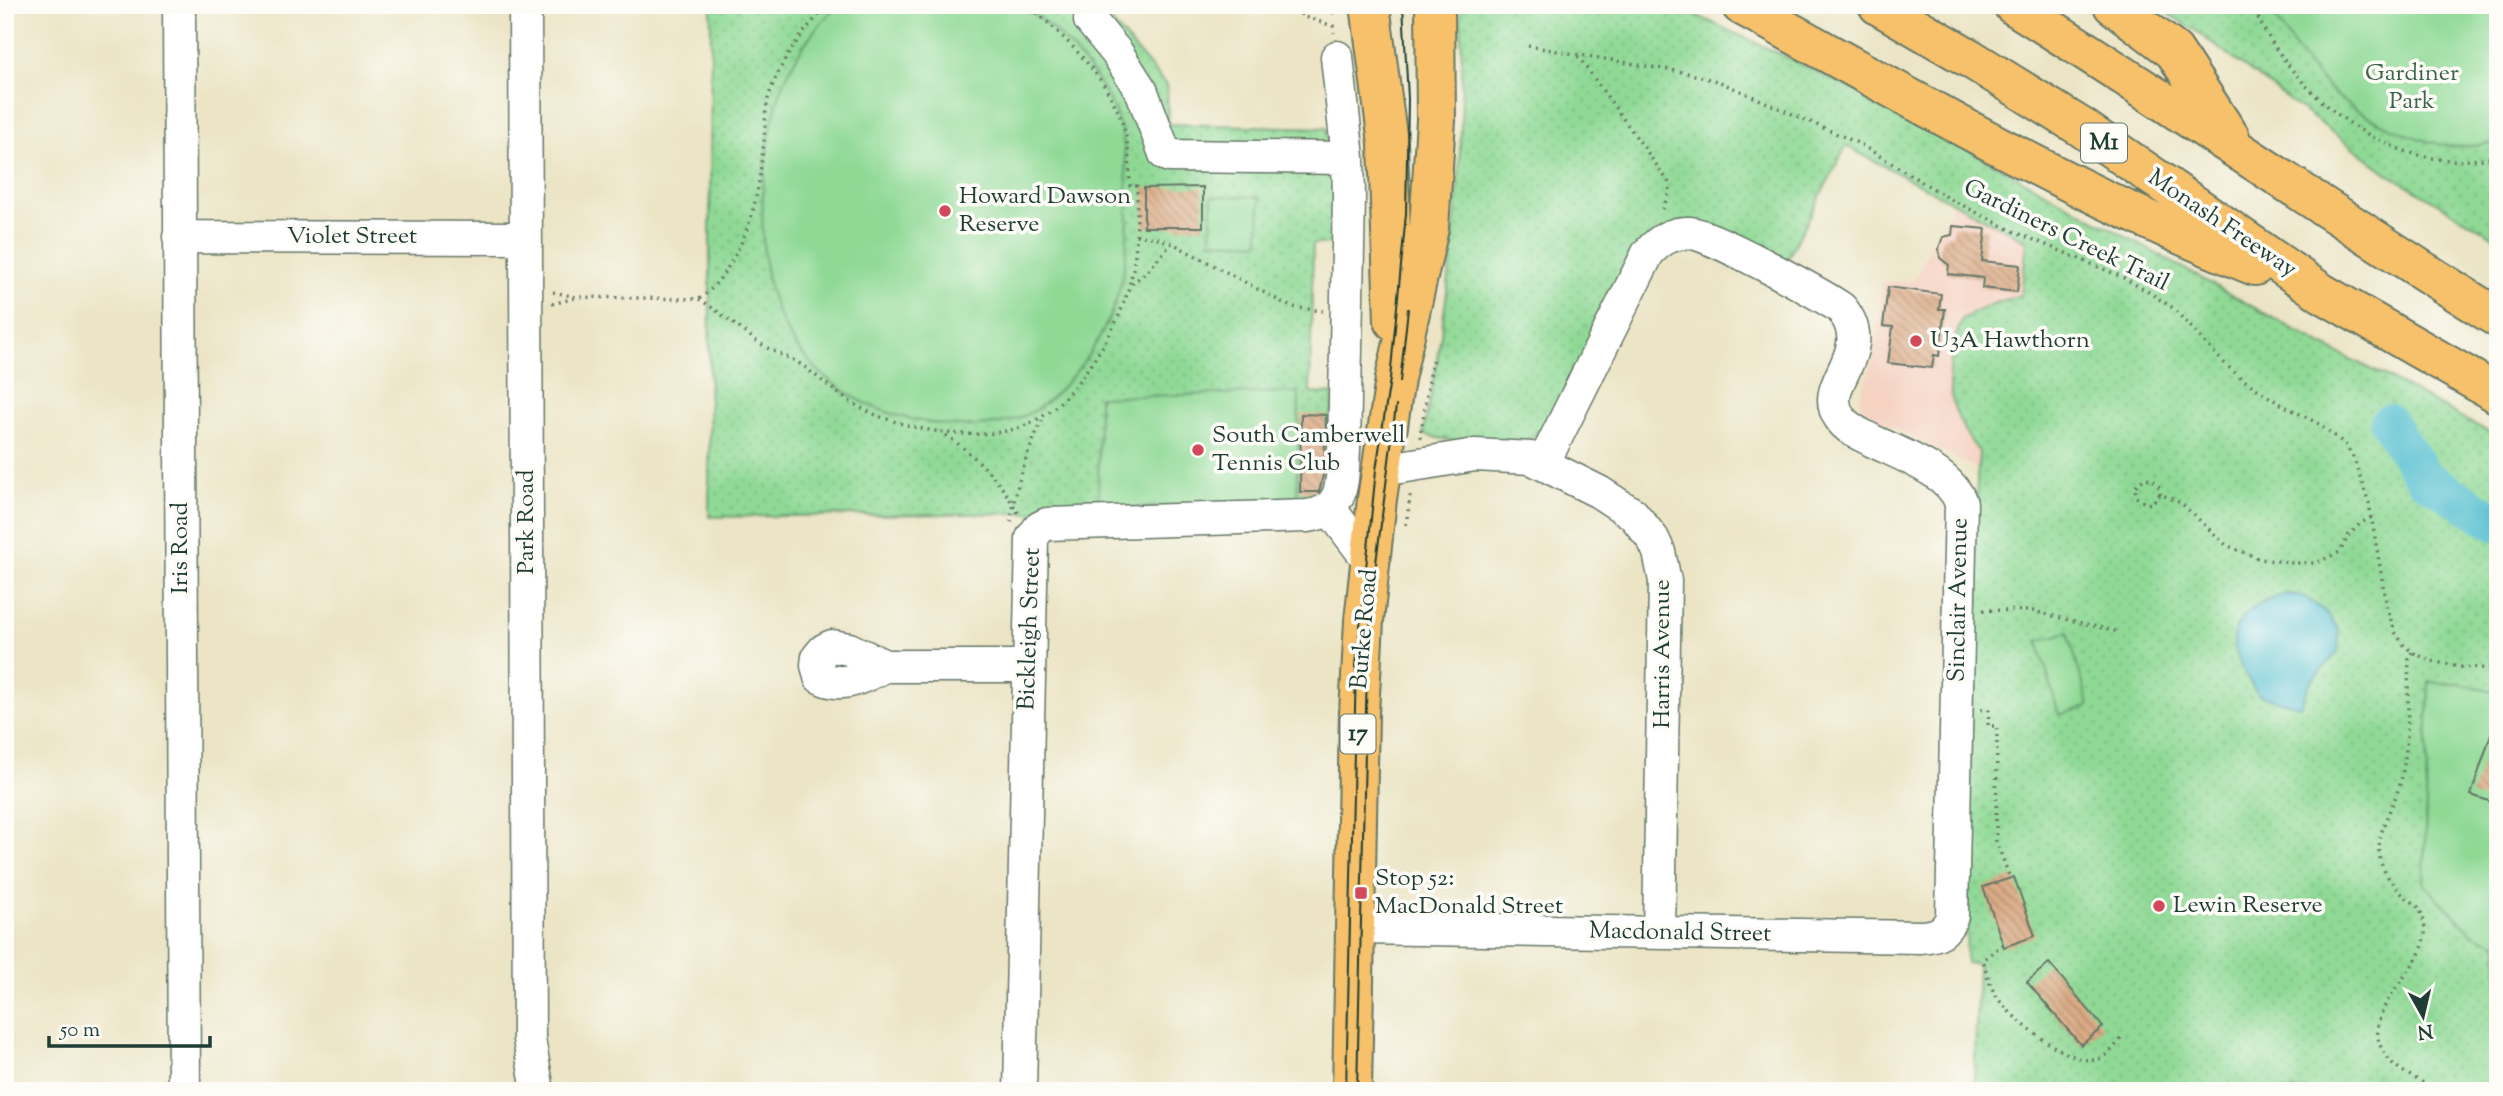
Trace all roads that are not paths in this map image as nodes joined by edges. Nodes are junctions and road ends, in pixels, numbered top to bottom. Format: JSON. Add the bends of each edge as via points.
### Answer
{"nodes":[{"id":1,"x":179,"y":5,"type":"edge"},
{"id":2,"x":525,"y":5,"type":"edge"},
{"id":3,"x":1435,"y":5,"type":"edge"},
{"id":4,"x":1741,"y":5,"type":"edge"},
{"id":5,"x":1878,"y":5,"type":"edge"},
{"id":6,"x":2012,"y":5,"type":"edge"},
{"id":7,"x":2113,"y":5,"type":"edge"},
{"id":8,"x":1352,"y":9,"type":"edge"},
{"id":9,"x":1090,"y":20,"type":"dead end"},
{"id":10,"x":1337,"y":57,"type":"road end"},
{"id":11,"x":2238,"y":150,"type":"junction"},
{"id":12,"x":1348,"y":158,"type":"junction"},
{"id":13,"x":179,"y":237,"type":"junction"},
{"id":14,"x":526,"y":237,"type":"junction"},
{"id":15,"x":2322,"y":293,"type":"junction"},
{"id":16,"x":2498,"y":318,"type":"edge"},
{"id":17,"x":1395,"y":379,"type":"junction"},
{"id":18,"x":2498,"y":394,"type":"edge"},
{"id":19,"x":1384,"y":457,"type":"junction"},
{"id":20,"x":1544,"y":464,"type":"junction"},
{"id":21,"x":1330,"y":509,"type":"junction"},
{"id":22,"x":1370,"y":562,"type":"junction"},
{"id":23,"x":885,"y":666,"type":"dead end"},
{"id":24,"x":1028,"y":666,"type":"junction"},
{"id":25,"x":1952,"y":916,"type":"joint"},
{"id":26,"x":1355,"y":928,"type":"junction"},
{"id":27,"x":1659,"y":933,"type":"junction"},
{"id":28,"x":529,"y":1039,"type":"junction"},
{"id":29,"x":184,"y":1091,"type":"edge"},
{"id":30,"x":521,"y":1091,"type":"edge"},
{"id":31,"x":538,"y":1091,"type":"edge"},
{"id":32,"x":1020,"y":1091,"type":"edge"},
{"id":33,"x":1352,"y":1091,"type":"edge"}],
"edges":[{"from":1,"to":13,"type":"street","name":"Iris Road"},
{"from":2,"to":14,"type":"street","name":"Park Road"},
{"from":3,"to":17,"type":"main road","name":"Burke Road","number":"17","via":[[1436,107],[1429,228]]},
{"from":4,"to":15,"type":"main road","via":[[2025,160],[2177,235]]},
{"from":5,"to":15,"type":"main road","name":"Monash Freeway","number":"M1","via":[[2081,127]]},
{"from":6,"to":11,"type":"main road"},
{"from":7,"to":11,"type":"main road","via":[[2174,51]]},
{"from":8,"to":17,"type":"main road","name":"Burke Road","number":"17","via":[[1388,143]]},
{"from":9,"to":12,"type":"street","via":[[1133,75],[1162,149],[1169,156]]},
{"from":10,"to":12,"type":"street"},
{"from":11,"to":16,"type":"main road"},
{"from":12,"to":21,"type":"street","via":[[1344,450],[1339,491]]},
{"from":13,"to":14,"type":"street","name":"Violet Street"},
{"from":13,"to":29,"type":"street","name":"Iris Road"},
{"from":14,"to":28,"type":"street","name":"Park Road"},
{"from":15,"to":18,"type":"main road","name":"Monash Freeway","number":"M1"},
{"from":17,"to":19,"type":"main road","name":"Burke Road","number":"17"},
{"from":19,"to":20,"type":"street","name":"Harris Avenue","via":[[1441,447],[1475,455],[1521,456]]},
{"from":19,"to":22,"type":"main road","name":"Burke Road","number":"17"},
{"from":20,"to":25,"type":"street","name":"Sinclair Avenue","via":[[1648,253],[1664,238],[1696,234],[1832,302],[1849,318],[1854,346],[1833,400],[1839,417],[1855,432],[1944,478],[1958,493],[1962,513]]},
{"from":20,"to":27,"type":"street","name":"Harris Avenue","via":[[1633,514],[1653,539],[1663,567]]},
{"from":21,"to":22,"type":"street"},
{"from":21,"to":24,"type":"street","name":"Bickleigh Street","via":[[1317,515],[1057,523],[1039,528],[1032,538],[1030,559]]},
{"from":22,"to":26,"type":"main road","name":"Burke Road","number":"17","via":[[1359,713]]},
{"from":23,"to":24,"type":"street"},
{"from":24,"to":32,"type":"street","name":"Bickleigh Street"},
{"from":25,"to":27,"type":"street","name":"Macdonald Street","via":[[1940,934],[1920,937]]},
{"from":26,"to":27,"type":"street","name":"Macdonald Street"},
{"from":26,"to":33,"type":"main road","name":"Burke Road","number":"17"},
{"from":28,"to":30,"type":"street","name":"Park Road"},
{"from":28,"to":31,"type":"street","name":"Park Road"}]}
